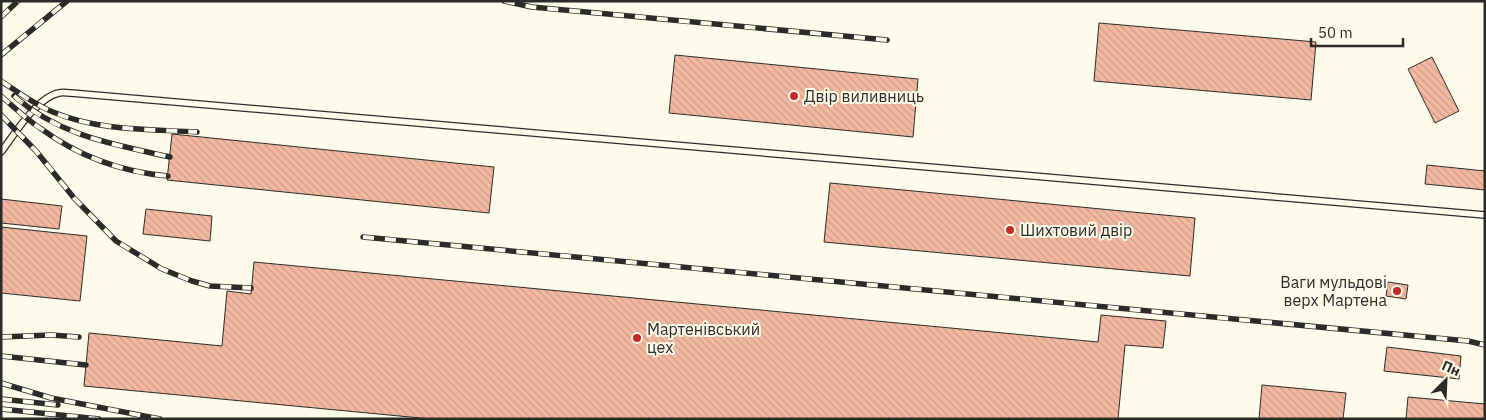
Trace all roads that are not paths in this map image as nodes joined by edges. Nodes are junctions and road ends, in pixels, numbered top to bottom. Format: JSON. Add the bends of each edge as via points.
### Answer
{"nodes":[{"id":1,"x":1,"y":152,"type":"edge"},
{"id":2,"x":1485,"y":215,"type":"edge"}],
"edges":[{"from":1,"to":2,"type":"lane","via":[[38,106],[59,93],[71,93]]}]}
